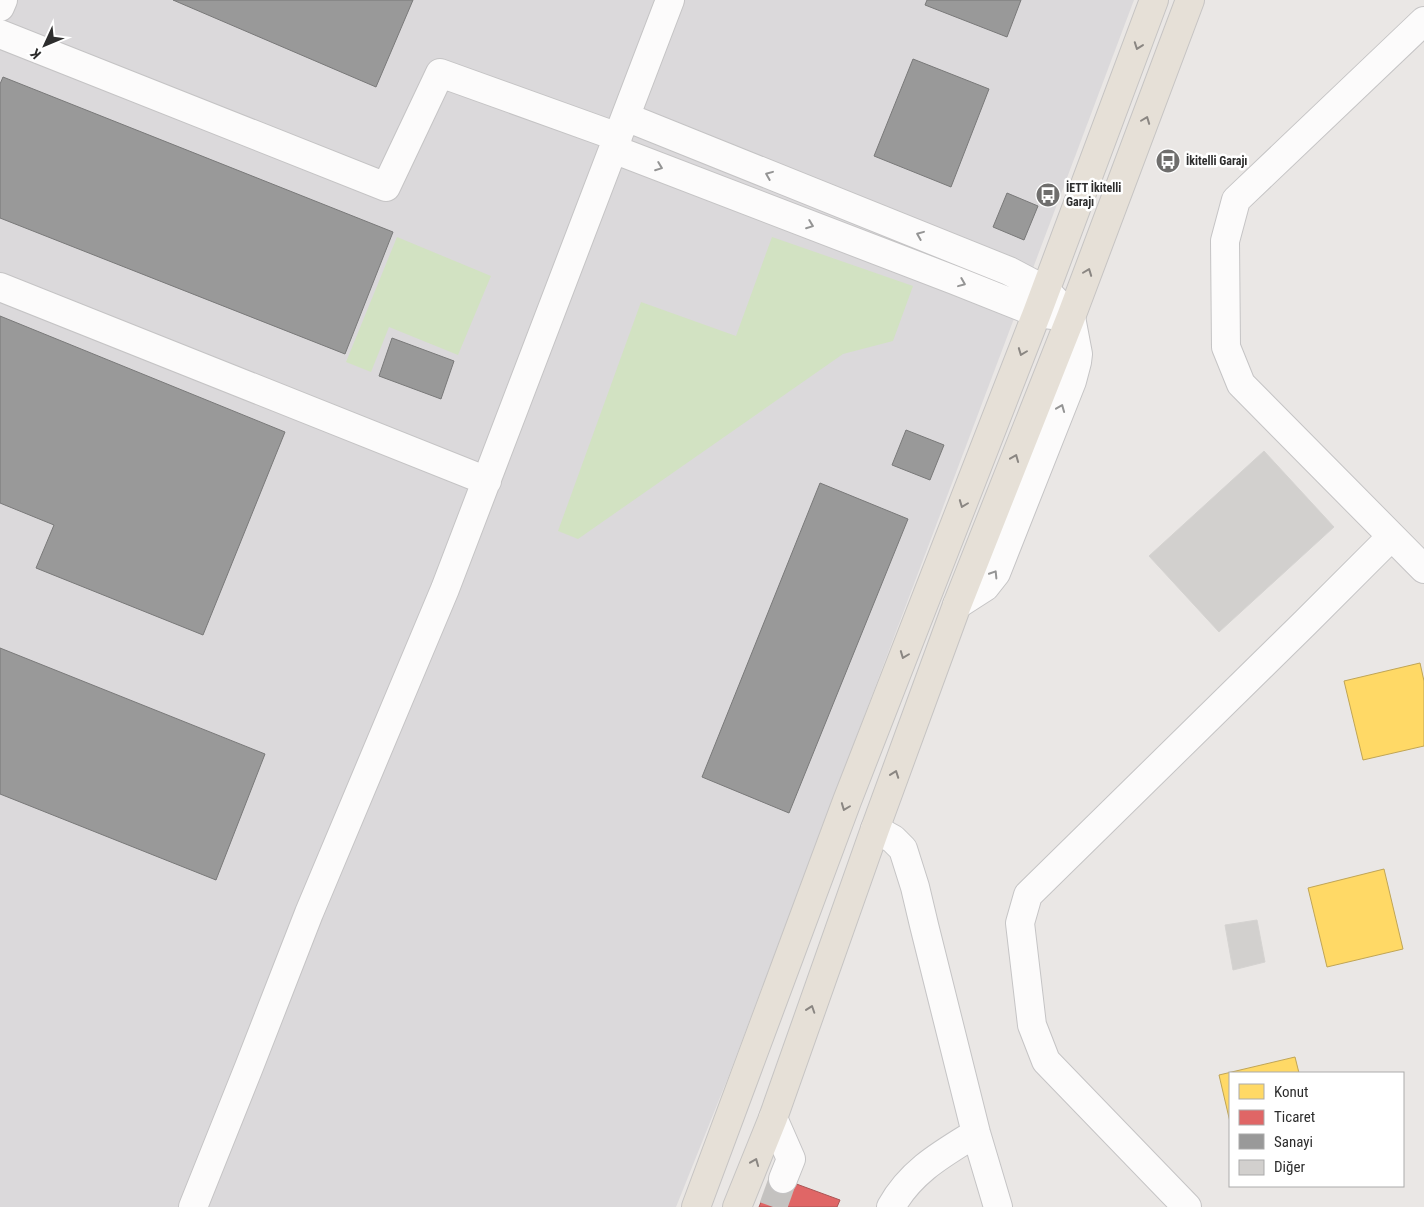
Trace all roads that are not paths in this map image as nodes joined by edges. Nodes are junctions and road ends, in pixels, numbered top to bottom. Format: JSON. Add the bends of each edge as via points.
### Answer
{"nodes":[{"id":1,"x":3,"y":0,"type":"edge"},
{"id":2,"x":670,"y":0,"type":"edge"},
{"id":3,"x":1154,"y":0,"type":"edge"},
{"id":4,"x":1190,"y":0,"type":"edge"},
{"id":5,"x":0,"y":7,"type":"edge"},
{"id":6,"x":1424,"y":21,"type":"edge"},
{"id":7,"x":0,"y":34,"type":"edge"},
{"id":8,"x":619,"y":134,"type":"junction"},
{"id":9,"x":0,"y":287,"type":"edge"},
{"id":10,"x":1041,"y":302,"type":"junction"},
{"id":11,"x":1071,"y":317,"type":"junction"},
{"id":12,"x":486,"y":481,"type":"junction"},
{"id":13,"x":1391,"y":537,"type":"junction"},
{"id":14,"x":1424,"y":569,"type":"edge"},
{"id":15,"x":875,"y":829,"type":"junction"},
{"id":16,"x":772,"y":1118,"type":"junction"},
{"id":17,"x":976,"y":1133,"type":"junction"},
{"id":18,"x":783,"y":1179,"type":"tunnel mouth"},
{"id":19,"x":193,"y":1207,"type":"edge"},
{"id":20,"x":696,"y":1207,"type":"edge"},
{"id":21,"x":737,"y":1207,"type":"edge"},
{"id":22,"x":892,"y":1207,"type":"edge"},
{"id":23,"x":998,"y":1207,"type":"edge"},
{"id":24,"x":1187,"y":1207,"type":"edge"}],
"edges":[{"from":1,"to":5,"type":"street"},
{"from":2,"to":8,"type":"street"},
{"from":3,"to":10,"type":"main road","one_way":true},
{"from":11,"to":4,"type":"main road","one_way":true},
{"from":6,"to":13,"type":"street","via":[[1236,200],[1225,241],[1226,347],[1241,384]]},
{"from":7,"to":8,"type":"street","via":[[386,187],[440,73]]},
{"from":8,"to":10,"type":"street","via":[[1009,271]]},
{"from":8,"to":12,"type":"street"},
{"from":9,"to":12,"type":"street"},
{"from":10,"to":11,"type":"street"},
{"from":10,"to":20,"type":"main road","one_way":true,"via":[[851,792]]},
{"from":15,"to":11,"type":"main road","one_way":true,"via":[[957,605]]},
{"from":12,"to":19,"type":"street"},
{"from":13,"to":14,"type":"street"},
{"from":13,"to":24,"type":"street","via":[[1028,895],[1020,924],[1032,1024],[1046,1061]]},
{"from":16,"to":15,"type":"main road","one_way":true},
{"from":15,"to":17,"type":"street","via":[[903,849]]},
{"from":16,"to":18,"type":"street","via":[[791,1159]]},
{"from":21,"to":16,"type":"main road","one_way":true},
{"from":17,"to":22,"type":"street","via":[[925,1166],[903,1189]]},
{"from":17,"to":23,"type":"street"}]}
